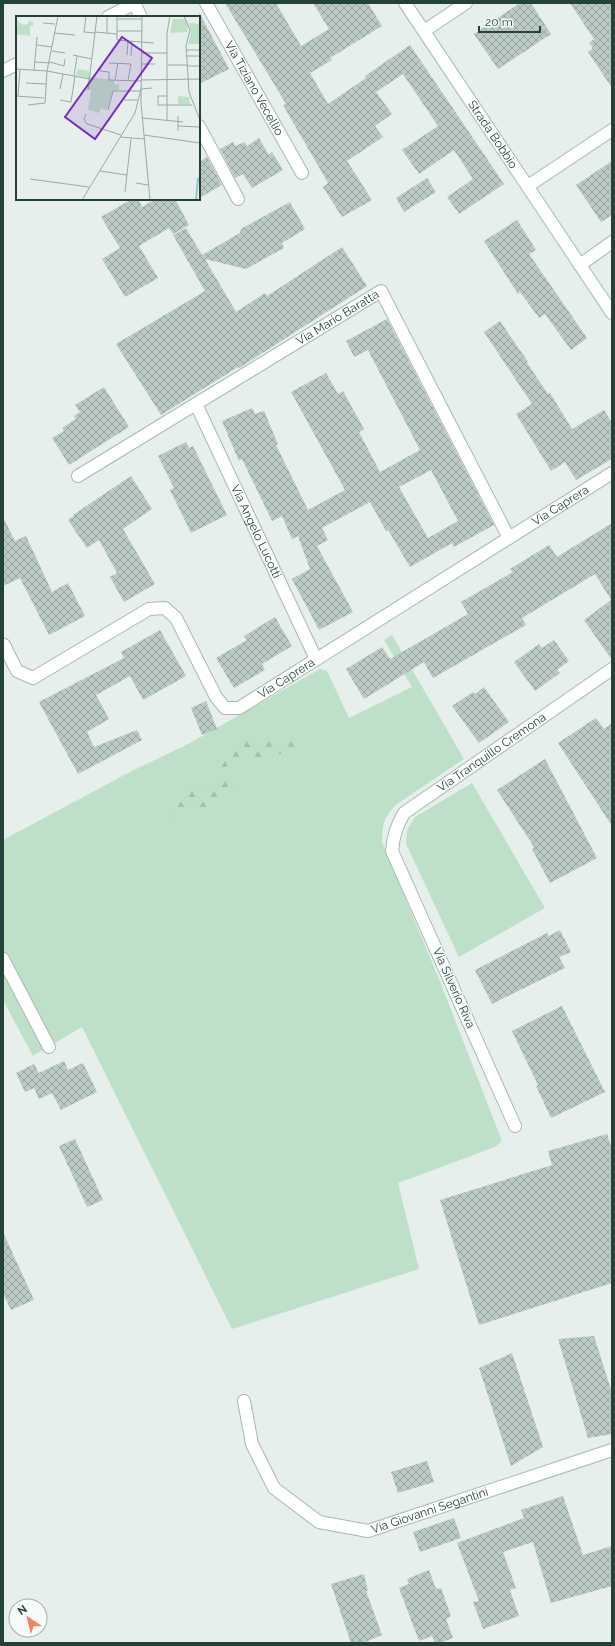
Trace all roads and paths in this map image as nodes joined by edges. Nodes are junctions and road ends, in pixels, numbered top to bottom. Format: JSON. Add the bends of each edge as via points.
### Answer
{"nodes":[{"id":1,"x":134,"y":3,"type":"edge"},
{"id":2,"x":206,"y":3,"type":"edge"},
{"id":3,"x":405,"y":3,"type":"edge"},
{"id":4,"x":466,"y":3,"type":"edge"},
{"id":5,"x":110,"y":16,"type":"edge"},
{"id":6,"x":140,"y":16,"type":"edge"},
{"id":7,"x":424,"y":31,"type":"junction"},
{"id":8,"x":16,"y":64,"type":"edge"},
{"id":9,"x":3,"y":71,"type":"edge"},
{"id":10,"x":200,"y":128,"type":"edge"},
{"id":11,"x":612,"y":130,"type":"edge"},
{"id":12,"x":302,"y":173,"type":"dead end"},
{"id":13,"x":528,"y":186,"type":"junction"},
{"id":14,"x":238,"y":199,"type":"dead end"},
{"id":15,"x":612,"y":242,"type":"edge"},
{"id":16,"x":580,"y":265,"type":"junction"},
{"id":17,"x":612,"y":313,"type":"edge"},
{"id":18,"x":196,"y":404,"type":"junction"},
{"id":19,"x":612,"y":473,"type":"edge"},
{"id":20,"x":78,"y":476,"type":"dead end"},
{"id":21,"x":510,"y":538,"type":"junction"},
{"id":22,"x":4,"y":644,"type":"edge"},
{"id":23,"x":316,"y":659,"type":"junction"},
{"id":24,"x":612,"y":669,"type":"edge"},
{"id":25,"x":392,"y":851,"type":"joint"},
{"id":26,"x":3,"y":959,"type":"edge"},
{"id":27,"x":49,"y":1047,"type":"dead end"},
{"id":28,"x":515,"y":1126,"type":"dead end"},
{"id":29,"x":244,"y":1401,"type":"dead end"},
{"id":30,"x":612,"y":1450,"type":"edge"}],
"edges":[{"from":1,"to":5,"type":"street"},
{"from":1,"to":6,"type":"street"},
{"from":2,"to":12,"type":"street","name":"Via Tiziano Vecellio"},
{"from":3,"to":7,"type":"street","name":"Strada Bobbio"},
{"from":4,"to":7,"type":"street"},
{"from":7,"to":13,"type":"street","name":"Strada Bobbio"},
{"from":8,"to":9,"type":"street"},
{"from":10,"to":14,"type":"street"},
{"from":11,"to":13,"type":"street"},
{"from":13,"to":16,"type":"street","name":"Strada Bobbio"},
{"from":15,"to":16,"type":"street"},
{"from":16,"to":17,"type":"street","name":"Strada Bobbio"},
{"from":18,"to":20,"type":"street","name":"Via Mario Baratta"},
{"from":18,"to":21,"type":"street","name":"Via Mario Baratta","via":[[381,291]]},
{"from":18,"to":23,"type":"street","name":"Via Angelo Lucotti"},
{"from":19,"to":21,"type":"street","name":"Via Caprera"},
{"from":21,"to":23,"type":"street","name":"Via Caprera"},
{"from":22,"to":23,"type":"street","name":"Via Caprera","via":[[17,671],[33,678],[149,610],[165,608],[176,618],[216,697],[225,708],[239,708]]},
{"from":24,"to":25,"type":"street","name":"Via Tranquillo Cremona","via":[[404,813],[397,826]]},
{"from":25,"to":28,"type":"street","name":"Via Silverio Riva"},
{"from":26,"to":27,"type":"street"},
{"from":29,"to":30,"type":"street","name":"Via Giovanni Segantini","via":[[252,1444],[274,1488],[319,1522],[368,1530]]}]}
